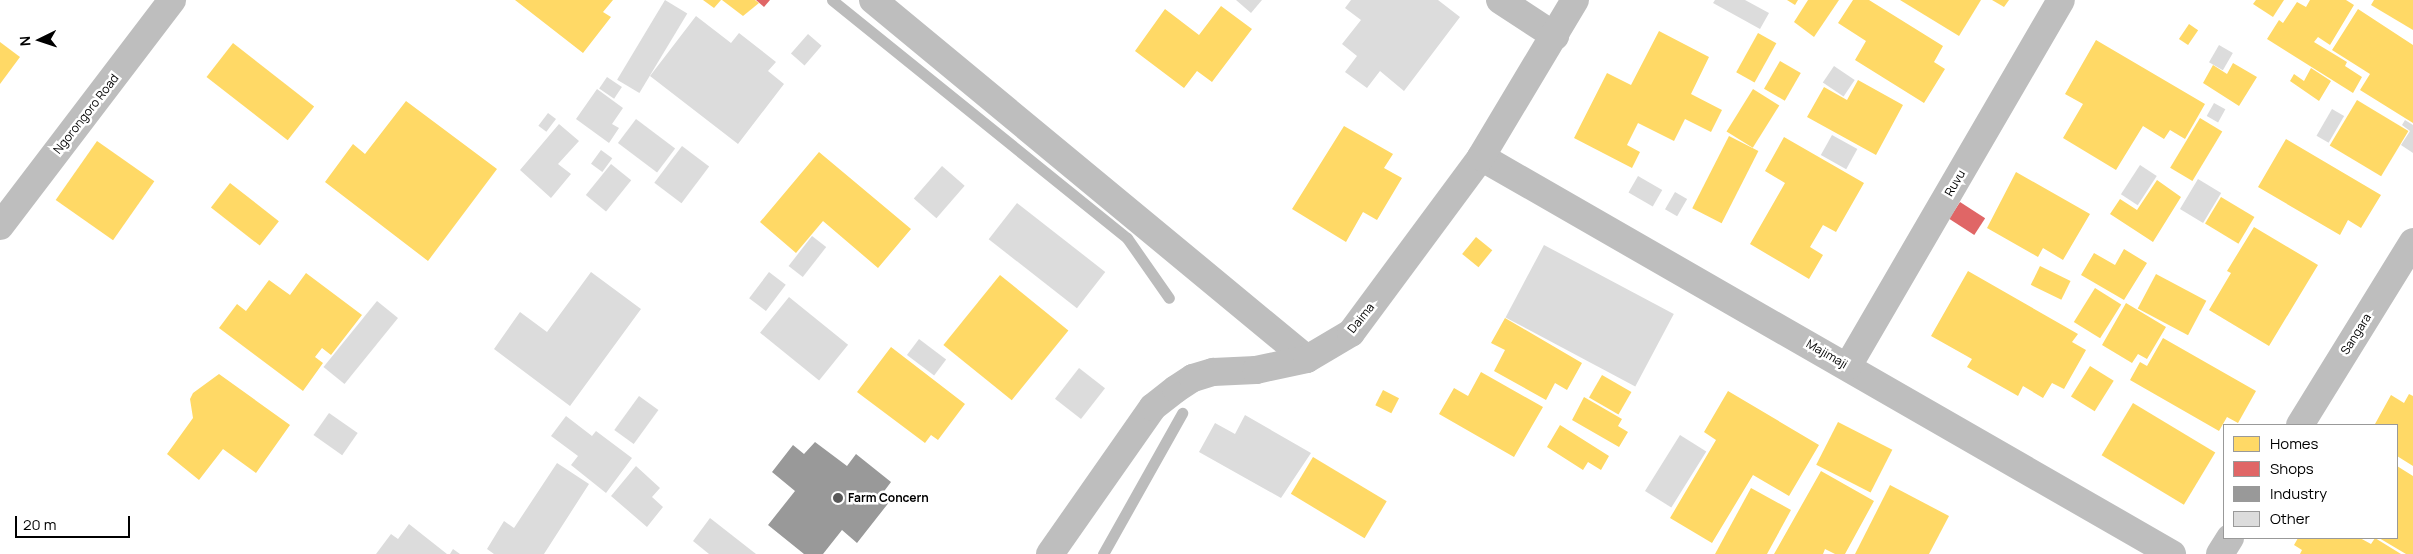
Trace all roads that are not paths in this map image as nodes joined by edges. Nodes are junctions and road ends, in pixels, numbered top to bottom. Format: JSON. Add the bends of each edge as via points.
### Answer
{"nodes":[{"id":1,"x":172,"y":0,"type":"edge"},
{"id":2,"x":873,"y":0,"type":"edge"},
{"id":3,"x":1500,"y":0,"type":"edge"},
{"id":4,"x":1575,"y":0,"type":"edge"},
{"id":5,"x":2061,"y":0,"type":"edge"},
{"id":6,"x":1555,"y":36,"type":"junction"},
{"id":7,"x":1480,"y":157,"type":"junction"},
{"id":8,"x":0,"y":226,"type":"edge"},
{"id":9,"x":2413,"y":242,"type":"edge"},
{"id":10,"x":1307,"y":359,"type":"junction"},
{"id":11,"x":1848,"y":366,"type":"junction"},
{"id":12,"x":2301,"y":424,"type":"edge"},
{"id":13,"x":2229,"y":539,"type":"edge"},
{"id":14,"x":1050,"y":554,"type":"edge"},
{"id":15,"x":2172,"y":554,"type":"edge"},
{"id":16,"x":2220,"y":554,"type":"edge"}],
"edges":[{"from":1,"to":8,"type":"street","name":"Ngorongoro Road"},
{"from":2,"to":10,"type":"street"},
{"from":3,"to":6,"type":"street"},
{"from":4,"to":6,"type":"street","name":"Daima"},
{"from":5,"to":11,"type":"street","name":"Ruvu"},
{"from":6,"to":7,"type":"street","name":"Daima"},
{"from":7,"to":10,"type":"street","name":"Daima","via":[[1351,333]]},
{"from":7,"to":11,"type":"street","name":"Majimaji"},
{"from":9,"to":12,"type":"street","name":"Sangara"},
{"from":10,"to":14,"type":"street","name":"Daima","via":[[1256,370],[1212,372],[1193,378],[1153,406]]},
{"from":11,"to":15,"type":"street","name":"Majimaji"},
{"from":13,"to":16,"type":"street"}]}
